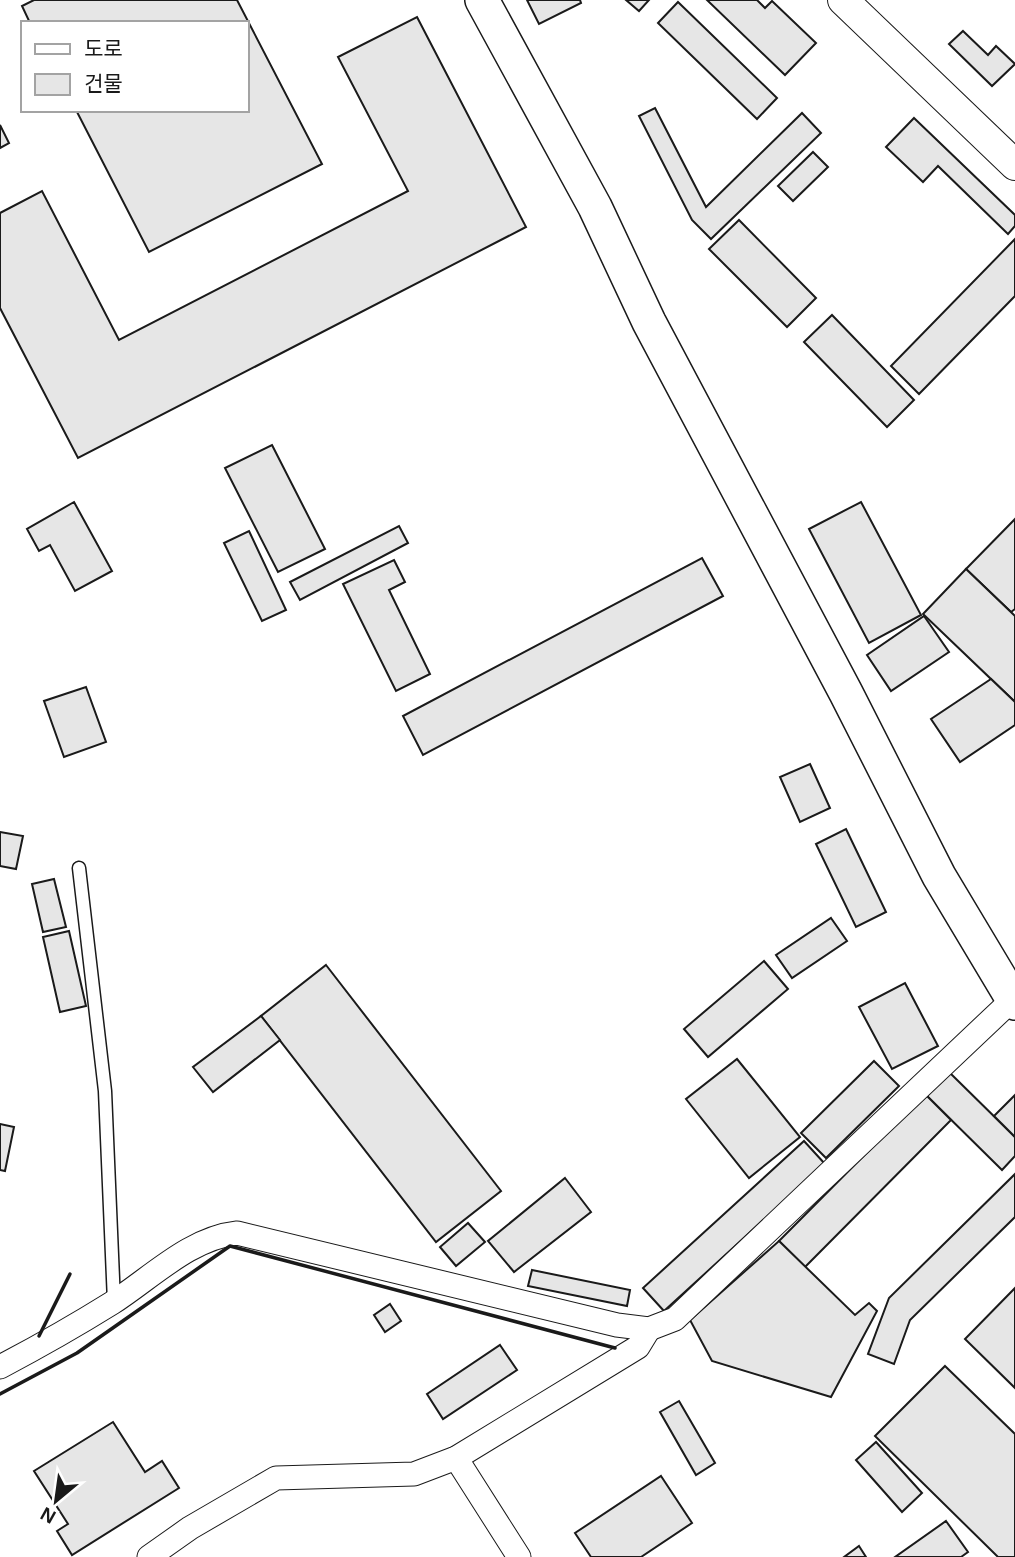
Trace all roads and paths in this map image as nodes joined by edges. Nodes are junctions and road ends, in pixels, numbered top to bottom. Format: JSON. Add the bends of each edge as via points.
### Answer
{"nodes":[{"id":1,"x":482,"y":0,"type":"edge"},
{"id":2,"x":843,"y":0,"type":"edge"},
{"id":3,"x":1015,"y":165,"type":"edge"},
{"id":4,"x":79,"y":868,"type":"dead end"},
{"id":5,"x":1014,"y":1002,"type":"edge"},
{"id":6,"x":114,"y":1301,"type":"junction"},
{"id":7,"x":649,"y":1329,"type":"junction"},
{"id":8,"x":0,"y":1367,"type":"edge"},
{"id":9,"x":456,"y":1458,"type":"junction"},
{"id":10,"x":149,"y":1557,"type":"edge"},
{"id":11,"x":519,"y":1557,"type":"edge"}],
"edges":[{"from":1,"to":5,"type":"main road","via":[[595,207],[649,322],[939,876]]},
{"from":2,"to":3,"type":"street"},
{"from":4,"to":6,"type":"lane","via":[[105,1091]]},
{"from":5,"to":7,"type":"street","via":[[675,1319]]},
{"from":6,"to":7,"type":"street","via":[[195,1247],[237,1233]]},
{"from":6,"to":8,"type":"street"},
{"from":7,"to":9,"type":"street","via":[[638,1347]]},
{"from":9,"to":10,"type":"street","via":[[414,1474],[276,1478]]},
{"from":9,"to":11,"type":"street"}]}
